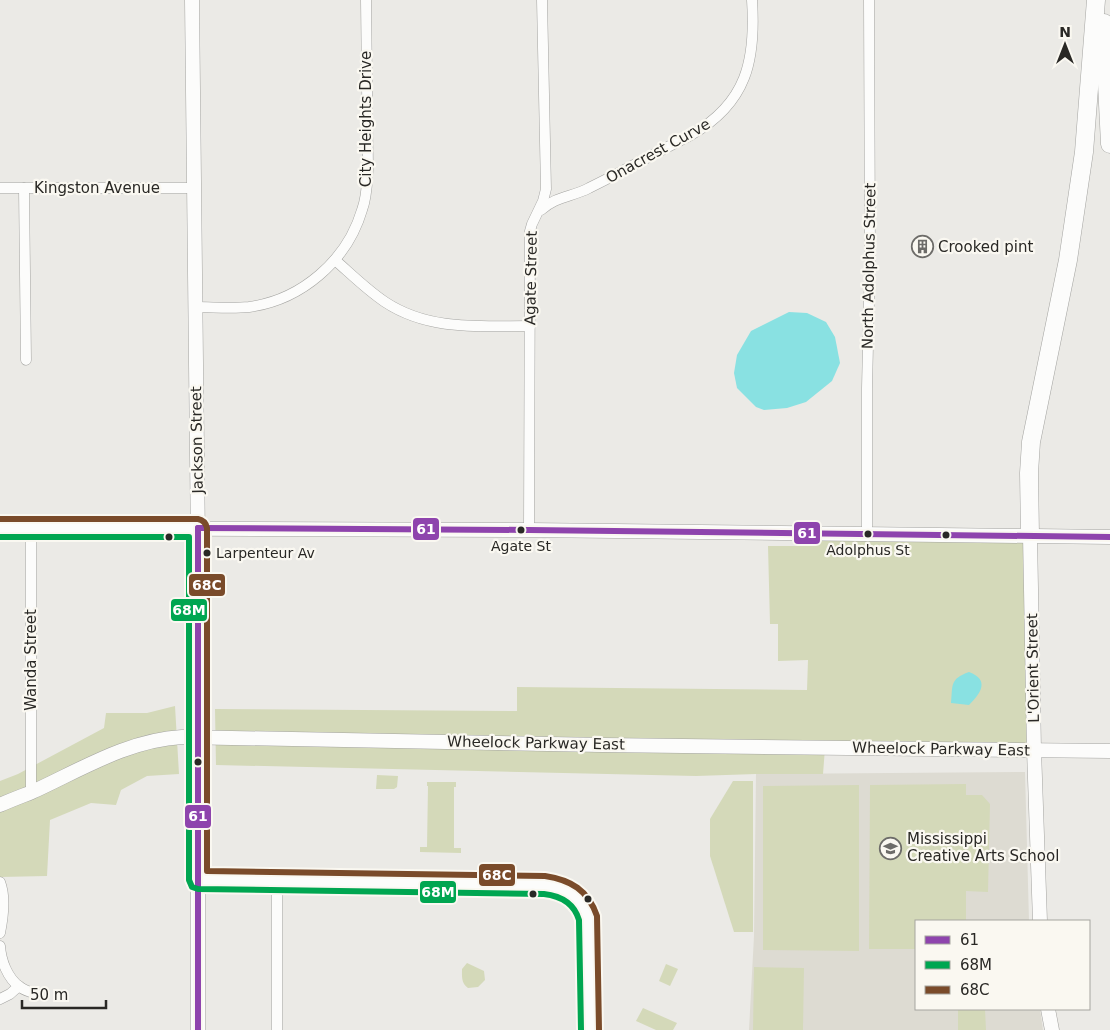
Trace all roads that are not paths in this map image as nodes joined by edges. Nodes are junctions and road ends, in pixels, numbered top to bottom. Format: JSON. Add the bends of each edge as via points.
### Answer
{"nodes":[{"id":1,"x":192,"y":0,"type":"edge"},
{"id":2,"x":366,"y":0,"type":"edge"},
{"id":3,"x":542,"y":0,"type":"edge"},
{"id":4,"x":752,"y":0,"type":"edge"},
{"id":5,"x":869,"y":0,"type":"edge"},
{"id":6,"x":1096,"y":0,"type":"edge"},
{"id":7,"x":1102,"y":0,"type":"edge"},
{"id":8,"x":1110,"y":144,"type":"edge"},
{"id":9,"x":0,"y":188,"type":"edge"},
{"id":10,"x":24,"y":188,"type":"junction"},
{"id":11,"x":194,"y":188,"type":"junction"},
{"id":12,"x":538,"y":212,"type":"junction"},
{"id":13,"x":335,"y":260,"type":"junction"},
{"id":14,"x":195,"y":307,"type":"junction"},
{"id":15,"x":530,"y":326,"type":"junction"},
{"id":16,"x":26,"y":360,"type":"dead end"},
{"id":17,"x":0,"y":528,"type":"edge"},
{"id":18,"x":30,"y":528,"type":"junction"},
{"id":19,"x":198,"y":528,"type":"junction"},
{"id":20,"x":529,"y":530,"type":"junction"},
{"id":21,"x":867,"y":533,"type":"junction"},
{"id":22,"x":1030,"y":535,"type":"junction"},
{"id":23,"x":1110,"y":536,"type":"edge"},
{"id":24,"x":198,"y":737,"type":"junction"},
{"id":25,"x":1034,"y":750,"type":"junction"},
{"id":26,"x":1097,"y":751,"type":"edge"},
{"id":27,"x":31,"y":792,"type":"junction"},
{"id":28,"x":0,"y":804,"type":"edge"},
{"id":29,"x":198,"y":880,"type":"junction"},
{"id":30,"x":0,"y":882,"type":"edge"},
{"id":31,"x":277,"y":882,"type":"junction"},
{"id":32,"x":1040,"y":920,"type":"edge"},
{"id":33,"x":0,"y":933,"type":"edge"},
{"id":34,"x":0,"y":946,"type":"edge"},
{"id":35,"x":19,"y":986,"type":"junction"},
{"id":36,"x":35,"y":993,"type":"dead end"},
{"id":37,"x":0,"y":999,"type":"edge"},
{"id":38,"x":1048,"y":1010,"type":"edge"},
{"id":39,"x":198,"y":1030,"type":"edge"},
{"id":40,"x":277,"y":1030,"type":"edge"},
{"id":41,"x":590,"y":1030,"type":"edge"},
{"id":42,"x":1052,"y":1030,"type":"edge"}],
"edges":[{"from":1,"to":11,"type":"street","name":"Jackson Street"},
{"from":2,"to":13,"type":"street","name":"City Heights Drive","via":[[367,190],[356,228]]},
{"from":3,"to":12,"type":"street","name":"Agate Street","via":[[546,189]]},
{"from":4,"to":12,"type":"street","name":"Onacrest Curve","via":[[752,53],[748,69],[740,88],[718,116],[705,127],[587,190],[554,200]]},
{"from":5,"to":21,"type":"street","name":"North Adolphus Street"},
{"from":6,"to":22,"type":"highway","via":[[1084,152],[1068,260],[1031,442],[1028,472]]},
{"from":7,"to":8,"type":"highway"},
{"from":9,"to":10,"type":"street","name":"Kingston Avenue"},
{"from":10,"to":11,"type":"street","name":"Kingston Avenue"},
{"from":10,"to":16,"type":"street"},
{"from":11,"to":14,"type":"street","name":"Jackson Street"},
{"from":12,"to":15,"type":"street","name":"Agate Street","via":[[530,231]]},
{"from":13,"to":14,"type":"street","via":[[304,287],[287,296],[249,307]]},
{"from":13,"to":15,"type":"street","via":[[385,302],[422,319],[459,326]]},
{"from":14,"to":19,"type":"street","name":"Jackson Street"},
{"from":15,"to":20,"type":"street","name":"Agate Street"},
{"from":17,"to":18,"type":"street"},
{"from":18,"to":19,"type":"street"},
{"from":18,"to":27,"type":"street","name":"Wanda Street"},
{"from":19,"to":20,"type":"street"},
{"from":19,"to":24,"type":"street","name":"Jackson Street"},
{"from":20,"to":21,"type":"street"},
{"from":21,"to":22,"type":"street"},
{"from":22,"to":23,"type":"street"},
{"from":22,"to":25,"type":"street","name":"L'Orient Street"},
{"from":24,"to":25,"type":"street","name":"Wheelock Parkway East"},
{"from":24,"to":27,"type":"street","name":"Wheelock Parkway East","via":[[141,744],[102,758]]},
{"from":24,"to":29,"type":"street","name":"Jackson Street"},
{"from":25,"to":26,"type":"street","name":"Wheelock Parkway East"},
{"from":25,"to":32,"type":"street","name":"L'Orient Street"},
{"from":27,"to":28,"type":"street","name":"Wheelock Parkway East"},
{"from":29,"to":31,"type":"street"},
{"from":29,"to":39,"type":"street","name":"Jackson Street"},
{"from":30,"to":33,"type":"street","via":[[3,908]]},
{"from":31,"to":40,"type":"street"},
{"from":31,"to":41,"type":"street","via":[[545,885],[560,888],[576,897],[588,918]]},
{"from":34,"to":35,"type":"street","via":[[6,969]]},
{"from":35,"to":36,"type":"street"},
{"from":35,"to":37,"type":"street"},
{"from":38,"to":42,"type":"street"}]}
